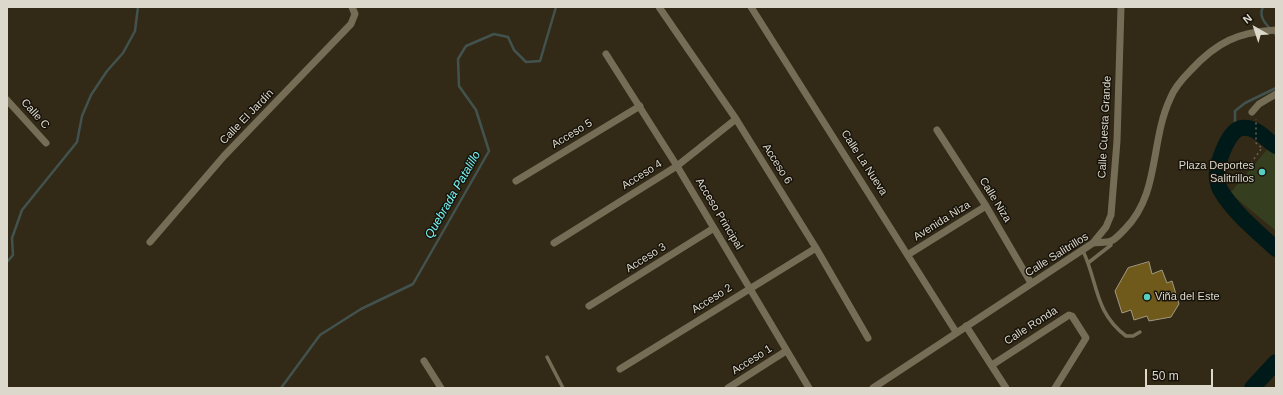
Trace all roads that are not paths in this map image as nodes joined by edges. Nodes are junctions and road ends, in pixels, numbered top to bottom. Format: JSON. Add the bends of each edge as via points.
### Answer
{"nodes":[{"id":1,"x":352,"y":7,"type":"edge"},
{"id":2,"x":659,"y":7,"type":"edge"},
{"id":3,"x":751,"y":7,"type":"edge"},
{"id":4,"x":1121,"y":7,"type":"edge"},
{"id":5,"x":1276,"y":30,"type":"edge"},
{"id":6,"x":606,"y":54,"type":"dead end"},
{"id":7,"x":1276,"y":94,"type":"edge"},
{"id":8,"x":7,"y":100,"type":"edge"},
{"id":9,"x":640,"y":106,"type":"junction"},
{"id":10,"x":1254,"y":115,"type":"road end"},
{"id":11,"x":736,"y":119,"type":"junction"},
{"id":12,"x":937,"y":130,"type":"dead end"},
{"id":13,"x":46,"y":143,"type":"dead end"},
{"id":14,"x":677,"y":166,"type":"junction"},
{"id":15,"x":516,"y":181,"type":"dead end"},
{"id":16,"x":986,"y":206,"type":"junction"},
{"id":17,"x":714,"y":228,"type":"junction"},
{"id":18,"x":150,"y":242,"type":"dead end"},
{"id":19,"x":554,"y":243,"type":"dead end"},
{"id":20,"x":1093,"y":243,"type":"junction"},
{"id":21,"x":1111,"y":245,"type":"dead end"},
{"id":22,"x":816,"y":248,"type":"junction"},
{"id":23,"x":1083,"y":251,"type":"junction"},
{"id":24,"x":909,"y":254,"type":"junction"},
{"id":25,"x":1088,"y":263,"type":"junction"},
{"id":26,"x":1031,"y":284,"type":"junction"},
{"id":27,"x":750,"y":288,"type":"junction"},
{"id":28,"x":589,"y":306,"type":"dead end"},
{"id":29,"x":966,"y":326,"type":"junction"},
{"id":30,"x":956,"y":332,"type":"junction"},
{"id":31,"x":1140,"y":332,"type":"dead end"},
{"id":32,"x":868,"y":338,"type":"dead end"},
{"id":33,"x":786,"y":351,"type":"junction"},
{"id":34,"x":547,"y":357,"type":"dead end"},
{"id":35,"x":424,"y":361,"type":"dead end"},
{"id":36,"x":992,"y":365,"type":"junction"},
{"id":37,"x":620,"y":369,"type":"dead end"},
{"id":38,"x":441,"y":388,"type":"edge"},
{"id":39,"x":563,"y":388,"type":"edge"},
{"id":40,"x":728,"y":388,"type":"edge"},
{"id":41,"x":809,"y":388,"type":"edge"},
{"id":42,"x":873,"y":388,"type":"edge"},
{"id":43,"x":1006,"y":388,"type":"edge"},
{"id":44,"x":1055,"y":388,"type":"edge"}],
"edges":[{"from":1,"to":18,"type":"street","name":"Calle El Jardín","via":[[355,14],[351,24],[224,156]]},
{"from":2,"to":11,"type":"street","name":"Acceso 6"},
{"from":3,"to":24,"type":"street","name":"Calle La Nueva"},
{"from":4,"to":20,"type":"street","name":"Calle Cuesta Grande","via":[[1117,141],[1111,215],[1106,227]]},
{"from":5,"to":20,"type":"street","name":"Calle Salitrillos","via":[[1241,34],[1219,44],[1182,80],[1170,99],[1158,137],[1151,182],[1144,203],[1134,220],[1112,241]]},
{"from":6,"to":9,"type":"street","name":"Acceso Principal"},
{"from":7,"to":10,"type":"street","via":[[1259,104]]},
{"from":8,"to":13,"type":"street","name":"Calle C"},
{"from":9,"to":14,"type":"street","name":"Acceso Principal"},
{"from":9,"to":15,"type":"street","name":"Acceso 5"},
{"from":11,"to":14,"type":"street","name":"Acceso 4"},
{"from":11,"to":22,"type":"street","name":"Acceso 6"},
{"from":12,"to":16,"type":"street","name":"Calle Niza"},
{"from":14,"to":17,"type":"street","name":"Acceso Principal"},
{"from":14,"to":19,"type":"street","name":"Acceso 4"},
{"from":16,"to":24,"type":"street","name":"Avenida Niza"},
{"from":16,"to":26,"type":"street","name":"Calle Niza"},
{"from":17,"to":27,"type":"street","name":"Acceso Principal"},
{"from":17,"to":28,"type":"street","name":"Acceso 3"},
{"from":20,"to":23,"type":"street","name":"Calle Salitrillos"},
{"from":21,"to":25,"type":"lane"},
{"from":22,"to":27,"type":"street","name":"Acceso 2"},
{"from":22,"to":32,"type":"street","name":"Acceso 6"},
{"from":23,"to":25,"type":"lane"},
{"from":23,"to":26,"type":"street","name":"Calle Salitrillos"},
{"from":24,"to":30,"type":"street","name":"Calle La Nueva"},
{"from":25,"to":31,"type":"lane","via":[[1102,308],[1126,336]]},
{"from":26,"to":29,"type":"street","name":"Calle Salitrillos"},
{"from":27,"to":33,"type":"street","name":"Acceso Principal"},
{"from":27,"to":37,"type":"street","name":"Acceso 2"},
{"from":29,"to":30,"type":"street","name":"Calle Salitrillos"},
{"from":29,"to":36,"type":"street"},
{"from":30,"to":42,"type":"street","name":"Calle Salitrillos"},
{"from":33,"to":40,"type":"street","name":"Acceso 1"},
{"from":33,"to":41,"type":"street","name":"Acceso Principal"},
{"from":34,"to":39,"type":"lane"},
{"from":35,"to":38,"type":"street"},
{"from":36,"to":43,"type":"street"},
{"from":36,"to":44,"type":"street","name":"Calle Ronda","via":[[1069,315],[1072,316],[1086,338]]}]}
